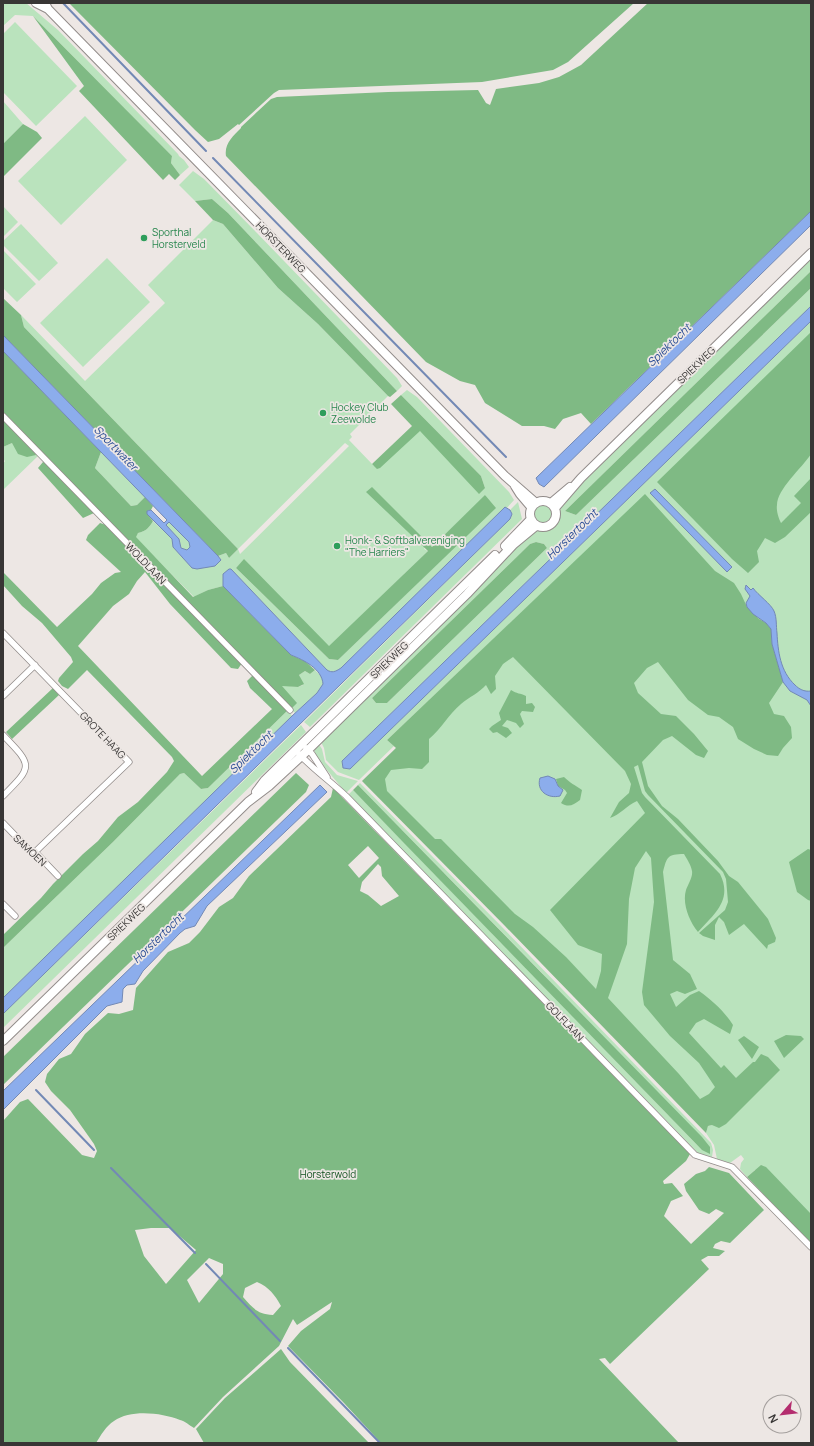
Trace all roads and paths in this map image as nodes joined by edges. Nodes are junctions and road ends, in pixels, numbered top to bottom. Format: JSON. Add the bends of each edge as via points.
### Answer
{"nodes":[{"id":1,"x":36,"y":3,"type":"edge"},
{"id":2,"x":47,"y":6,"type":"edge"},
{"id":3,"x":811,"y":253,"type":"edge"},
{"id":4,"x":3,"y":416,"type":"edge"},
{"id":5,"x":534,"y":505,"type":"junction"},
{"id":6,"x":553,"y":505,"type":"junction"},
{"id":7,"x":530,"y":519,"type":"junction"},
{"id":8,"x":536,"y":526,"type":"junction"},
{"id":9,"x":3,"y":633,"type":"edge"},
{"id":10,"x":35,"y":665,"type":"junction"},
{"id":11,"x":3,"y":696,"type":"edge"},
{"id":12,"x":290,"y":710,"type":"dead end"},
{"id":13,"x":3,"y":735,"type":"edge"},
{"id":14,"x":305,"y":747,"type":"junction"},
{"id":15,"x":298,"y":754,"type":"junction"},
{"id":16,"x":328,"y":779,"type":"junction"},
{"id":17,"x":3,"y":796,"type":"edge"},
{"id":18,"x":3,"y":823,"type":"edge"},
{"id":19,"x":35,"y":852,"type":"junction"},
{"id":20,"x":58,"y":876,"type":"dead end"},
{"id":21,"x":3,"y":904,"type":"edge"},
{"id":22,"x":15,"y":916,"type":"dead end"},
{"id":23,"x":3,"y":1042,"type":"edge"},
{"id":24,"x":811,"y":1247,"type":"edge"}],
"edges":[{"from":1,"to":2,"type":"main road","name":"HORSTERWEG"},
{"from":2,"to":5,"type":"main road","name":"HORSTERWEG","via":[[515,486],[524,491]]},
{"from":3,"to":6,"type":"main road","name":"SPIEKWEG"},
{"from":4,"to":12,"type":"street","name":"WOLDLAAN"},
{"from":5,"to":6,"type":"main road","via":[[541,501]]},
{"from":5,"to":7,"type":"main road"},
{"from":6,"to":8,"type":"main road","via":[[557,514],[553,524],[542,528]]},
{"from":7,"to":8,"type":"main road"},
{"from":7,"to":14,"type":"main road","name":"SPIEKWEG"},
{"from":8,"to":14,"type":"main road","name":"SPIEKWEG"},
{"from":9,"to":10,"type":"street","name":"GROTE HAAG"},
{"from":10,"to":11,"type":"street"},
{"from":10,"to":19,"type":"street","name":"GROTE HAAG","via":[[129,762]]},
{"from":13,"to":17,"type":"street","via":[[20,753],[26,765],[22,777]]},
{"from":14,"to":15,"type":"main road","name":"SPIEKWEG"},
{"from":14,"to":16,"type":"street","name":"GOLFLAAN"},
{"from":15,"to":16,"type":"street","name":"GOLFLAAN"},
{"from":15,"to":23,"type":"main road","name":"SPIEKWEG","via":[[269,786],[248,802]]},
{"from":16,"to":24,"type":"street","name":"GOLFLAAN","via":[[695,1155],[732,1167]]},
{"from":18,"to":19,"type":"street","name":"SAMOEN","via":[[29,850]]},
{"from":19,"to":20,"type":"street","name":"SAMOEN"},
{"from":21,"to":22,"type":"street"}]}
